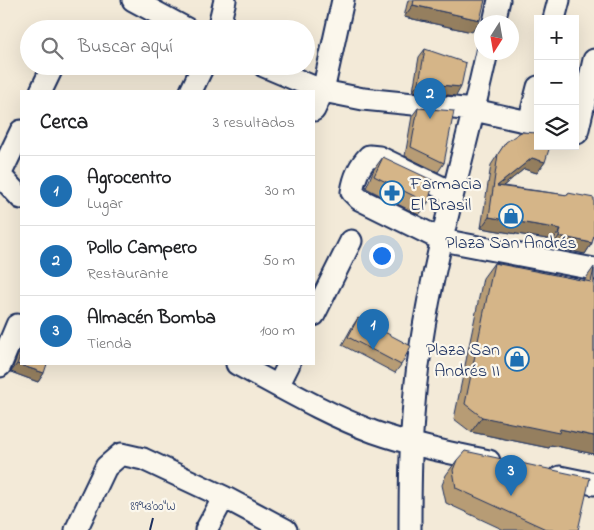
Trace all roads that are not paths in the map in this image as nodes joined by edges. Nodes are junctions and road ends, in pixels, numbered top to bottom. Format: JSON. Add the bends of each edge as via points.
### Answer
{"nodes":[{"id":1,"x":133,"y":0,"type":"edge"},
{"id":2,"x":226,"y":0,"type":"edge"},
{"id":3,"x":343,"y":0,"type":"edge"},
{"id":4,"x":499,"y":0,"type":"edge"},
{"id":5,"x":559,"y":0,"type":"edge"},
{"id":6,"x":496,"y":15,"type":"edge"},
{"id":7,"x":555,"y":15,"type":"edge"},
{"id":8,"x":170,"y":20,"type":"edge"},
{"id":9,"x":220,"y":20,"type":"edge"},
{"id":10,"x":485,"y":60,"type":"edge"},
{"id":11,"x":594,"y":60,"type":"edge"},
{"id":12,"x":49,"y":75,"type":"edge"},
{"id":13,"x":199,"y":75,"type":"edge"},
{"id":14,"x":278,"y":75,"type":"edge"},
{"id":15,"x":41,"y":90,"type":"edge"},
{"id":16,"x":191,"y":90,"type":"edge"},
{"id":17,"x":301,"y":90,"type":"edge"},
{"id":18,"x":318,"y":101,"type":"edge"},
{"id":19,"x":474,"y":110,"type":"junction"},
{"id":20,"x":534,"y":123,"type":"edge"},
{"id":21,"x":20,"y":133,"type":"edge"},
{"id":22,"x":582,"y":134,"type":"edge"},
{"id":23,"x":0,"y":175,"type":"edge"},
{"id":24,"x":453,"y":193,"type":"junction"},
{"id":25,"x":20,"y":197,"type":"edge"},
{"id":26,"x":442,"y":240,"type":"junction"},
{"id":27,"x":351,"y":241,"type":"dead end"},
{"id":28,"x":594,"y":269,"type":"edge"},
{"id":29,"x":315,"y":313,"type":"edge"},
{"id":30,"x":16,"y":324,"type":"dead end"},
{"id":31,"x":239,"y":365,"type":"edge"},
{"id":32,"x":288,"y":365,"type":"edge"},
{"id":33,"x":0,"y":366,"type":"edge"},
{"id":34,"x":278,"y":386,"type":"junction"},
{"id":35,"x":411,"y":444,"type":"junction"},
{"id":36,"x":507,"y":465,"type":"edge"},
{"id":37,"x":546,"y":474,"type":"edge"},
{"id":38,"x":594,"y":484,"type":"edge"},
{"id":39,"x":224,"y":497,"type":"junction"},
{"id":40,"x":76,"y":530,"type":"edge"},
{"id":41,"x":206,"y":530,"type":"edge"},
{"id":42,"x":286,"y":530,"type":"edge"},
{"id":43,"x":410,"y":530,"type":"edge"}],
"edges":[{"from":1,"to":8,"type":"street"},
{"from":2,"to":9,"type":"street"},
{"from":3,"to":18,"type":"street"},
{"from":4,"to":6,"type":"street"},
{"from":5,"to":7,"type":"street"},
{"from":10,"to":19,"type":"street"},
{"from":11,"to":22,"type":"street"},
{"from":12,"to":15,"type":"street"},
{"from":13,"to":16,"type":"street"},
{"from":14,"to":17,"type":"street"},
{"from":18,"to":19,"type":"street","via":[[363,99]]},
{"from":19,"to":20,"type":"street"},
{"from":19,"to":24,"type":"street"},
{"from":21,"to":23,"type":"street"},
{"from":23,"to":25,"type":"street"},
{"from":24,"to":26,"type":"street"},
{"from":24,"to":26,"type":"street","via":[[379,157],[369,156],[353,181],[352,192],[359,199]]},
{"from":26,"to":28,"type":"street"},
{"from":26,"to":35,"type":"street","via":[[421,345]]},
{"from":27,"to":29,"type":"street"},
{"from":30,"to":33,"type":"street"},
{"from":31,"to":34,"type":"street"},
{"from":32,"to":34,"type":"street"},
{"from":34,"to":35,"type":"street","via":[[339,417]]},
{"from":35,"to":36,"type":"street"},
{"from":35,"to":43,"type":"street"},
{"from":37,"to":38,"type":"street"},
{"from":39,"to":40,"type":"street","via":[[143,459],[121,454],[106,467]]},
{"from":39,"to":41,"type":"street"},
{"from":39,"to":42,"type":"street"}]}
